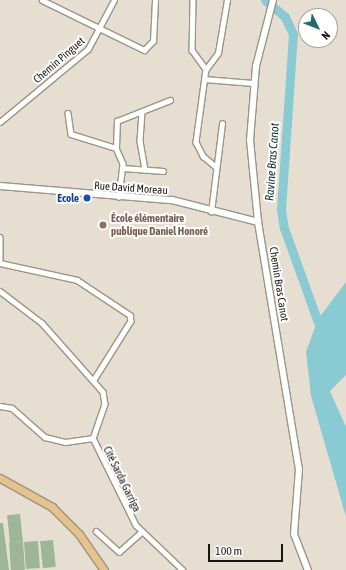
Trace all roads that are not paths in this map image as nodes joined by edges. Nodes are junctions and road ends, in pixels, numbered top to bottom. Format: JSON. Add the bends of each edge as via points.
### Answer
{"nodes":[{"id":1,"x":42,"y":0,"type":"edge"},
{"id":2,"x":114,"y":0,"type":"edge"},
{"id":3,"x":155,"y":0,"type":"edge"},
{"id":4,"x":193,"y":0,"type":"edge"},
{"id":5,"x":227,"y":0,"type":"edge"},
{"id":6,"x":274,"y":0,"type":"edge"},
{"id":7,"x":101,"y":29,"type":"junction"},
{"id":8,"x":206,"y":69,"type":"junction"},
{"id":9,"x":204,"y":79,"type":"junction"},
{"id":10,"x":253,"y":83,"type":"junction"},
{"id":11,"x":170,"y":100,"type":"dead end"},
{"id":12,"x":142,"y":112,"type":"junction"},
{"id":13,"x":68,"y":113,"type":"dead end"},
{"id":14,"x":0,"y":122,"type":"edge"},
{"id":15,"x":222,"y":124,"type":"dead end"},
{"id":16,"x":116,"y":148,"type":"junction"},
{"id":17,"x":216,"y":167,"type":"junction"},
{"id":18,"x":122,"y":168,"type":"junction"},
{"id":19,"x":145,"y":170,"type":"junction"},
{"id":20,"x":163,"y":171,"type":"dead end"},
{"id":21,"x":0,"y":186,"type":"edge"},
{"id":22,"x":119,"y":197,"type":"junction"},
{"id":23,"x":211,"y":212,"type":"junction"},
{"id":24,"x":258,"y":222,"type":"junction"},
{"id":25,"x":0,"y":237,"type":"edge"},
{"id":26,"x":0,"y":258,"type":"edge"},
{"id":27,"x":0,"y":263,"type":"edge"},
{"id":28,"x":0,"y":291,"type":"edge"},
{"id":29,"x":94,"y":380,"type":"junction"},
{"id":30,"x":0,"y":406,"type":"edge"},
{"id":31,"x":93,"y":438,"type":"junction"},
{"id":32,"x":0,"y":478,"type":"edge"},
{"id":33,"x":96,"y":531,"type":"dead end"},
{"id":34,"x":141,"y":532,"type":"junction"},
{"id":35,"x":104,"y":570,"type":"edge"},
{"id":36,"x":183,"y":570,"type":"edge"},
{"id":37,"x":308,"y":570,"type":"edge"}],
"edges":[{"from":1,"to":7,"type":"street"},
{"from":2,"to":7,"type":"street","name":"Chemin Pinguet"},
{"from":3,"to":7,"type":"street","via":[[153,41],[148,48],[139,50]]},
{"from":4,"to":8,"type":"street","via":[[192,50]]},
{"from":5,"to":8,"type":"street","via":[[218,53]]},
{"from":6,"to":10,"type":"street","name":"Chemin Bras Canot"},
{"from":7,"to":14,"type":"street","name":"Chemin Pinguet","via":[[88,49]]},
{"from":8,"to":9,"type":"street"},
{"from":9,"to":10,"type":"street"},
{"from":9,"to":17,"type":"street","via":[[196,142],[203,156]]},
{"from":10,"to":24,"type":"street","name":"Chemin Bras Canot","via":[[250,140]]},
{"from":11,"to":12,"type":"street"},
{"from":12,"to":16,"type":"street","via":[[117,121]]},
{"from":12,"to":19,"type":"street","via":[[140,141]]},
{"from":13,"to":16,"type":"street","via":[[71,134]]},
{"from":15,"to":17,"type":"street"},
{"from":16,"to":18,"type":"street"},
{"from":17,"to":23,"type":"street"},
{"from":18,"to":19,"type":"street"},
{"from":18,"to":22,"type":"street"},
{"from":19,"to":20,"type":"street"},
{"from":21,"to":22,"type":"street","name":"Rue David Moreau"},
{"from":22,"to":23,"type":"street","name":"Rue David Moreau","via":[[172,200]]},
{"from":23,"to":24,"type":"street","name":"Rue David Moreau"},
{"from":24,"to":37,"type":"street","name":"Chemin Bras Canot","via":[[299,469],[294,534]]},
{"from":25,"to":26,"type":"street"},
{"from":27,"to":29,"type":"street","via":[[77,280],[130,315],[131,321]]},
{"from":28,"to":29,"type":"street","name":"Cité Sarda Garriga","via":[[39,320]]},
{"from":29,"to":31,"type":"street","name":"Cité Sarda Garriga","via":[[106,399]]},
{"from":30,"to":31,"type":"street","via":[[12,408],[45,437],[65,442]]},
{"from":31,"to":34,"type":"street","name":"Cité Sarda Garriga","via":[[125,509]]},
{"from":32,"to":35,"type":"main road","via":[[52,507],[96,557]]},
{"from":33,"to":34,"type":"street","via":[[119,552]]},
{"from":34,"to":36,"type":"street","name":"Cité Sarda Garriga"}]}
